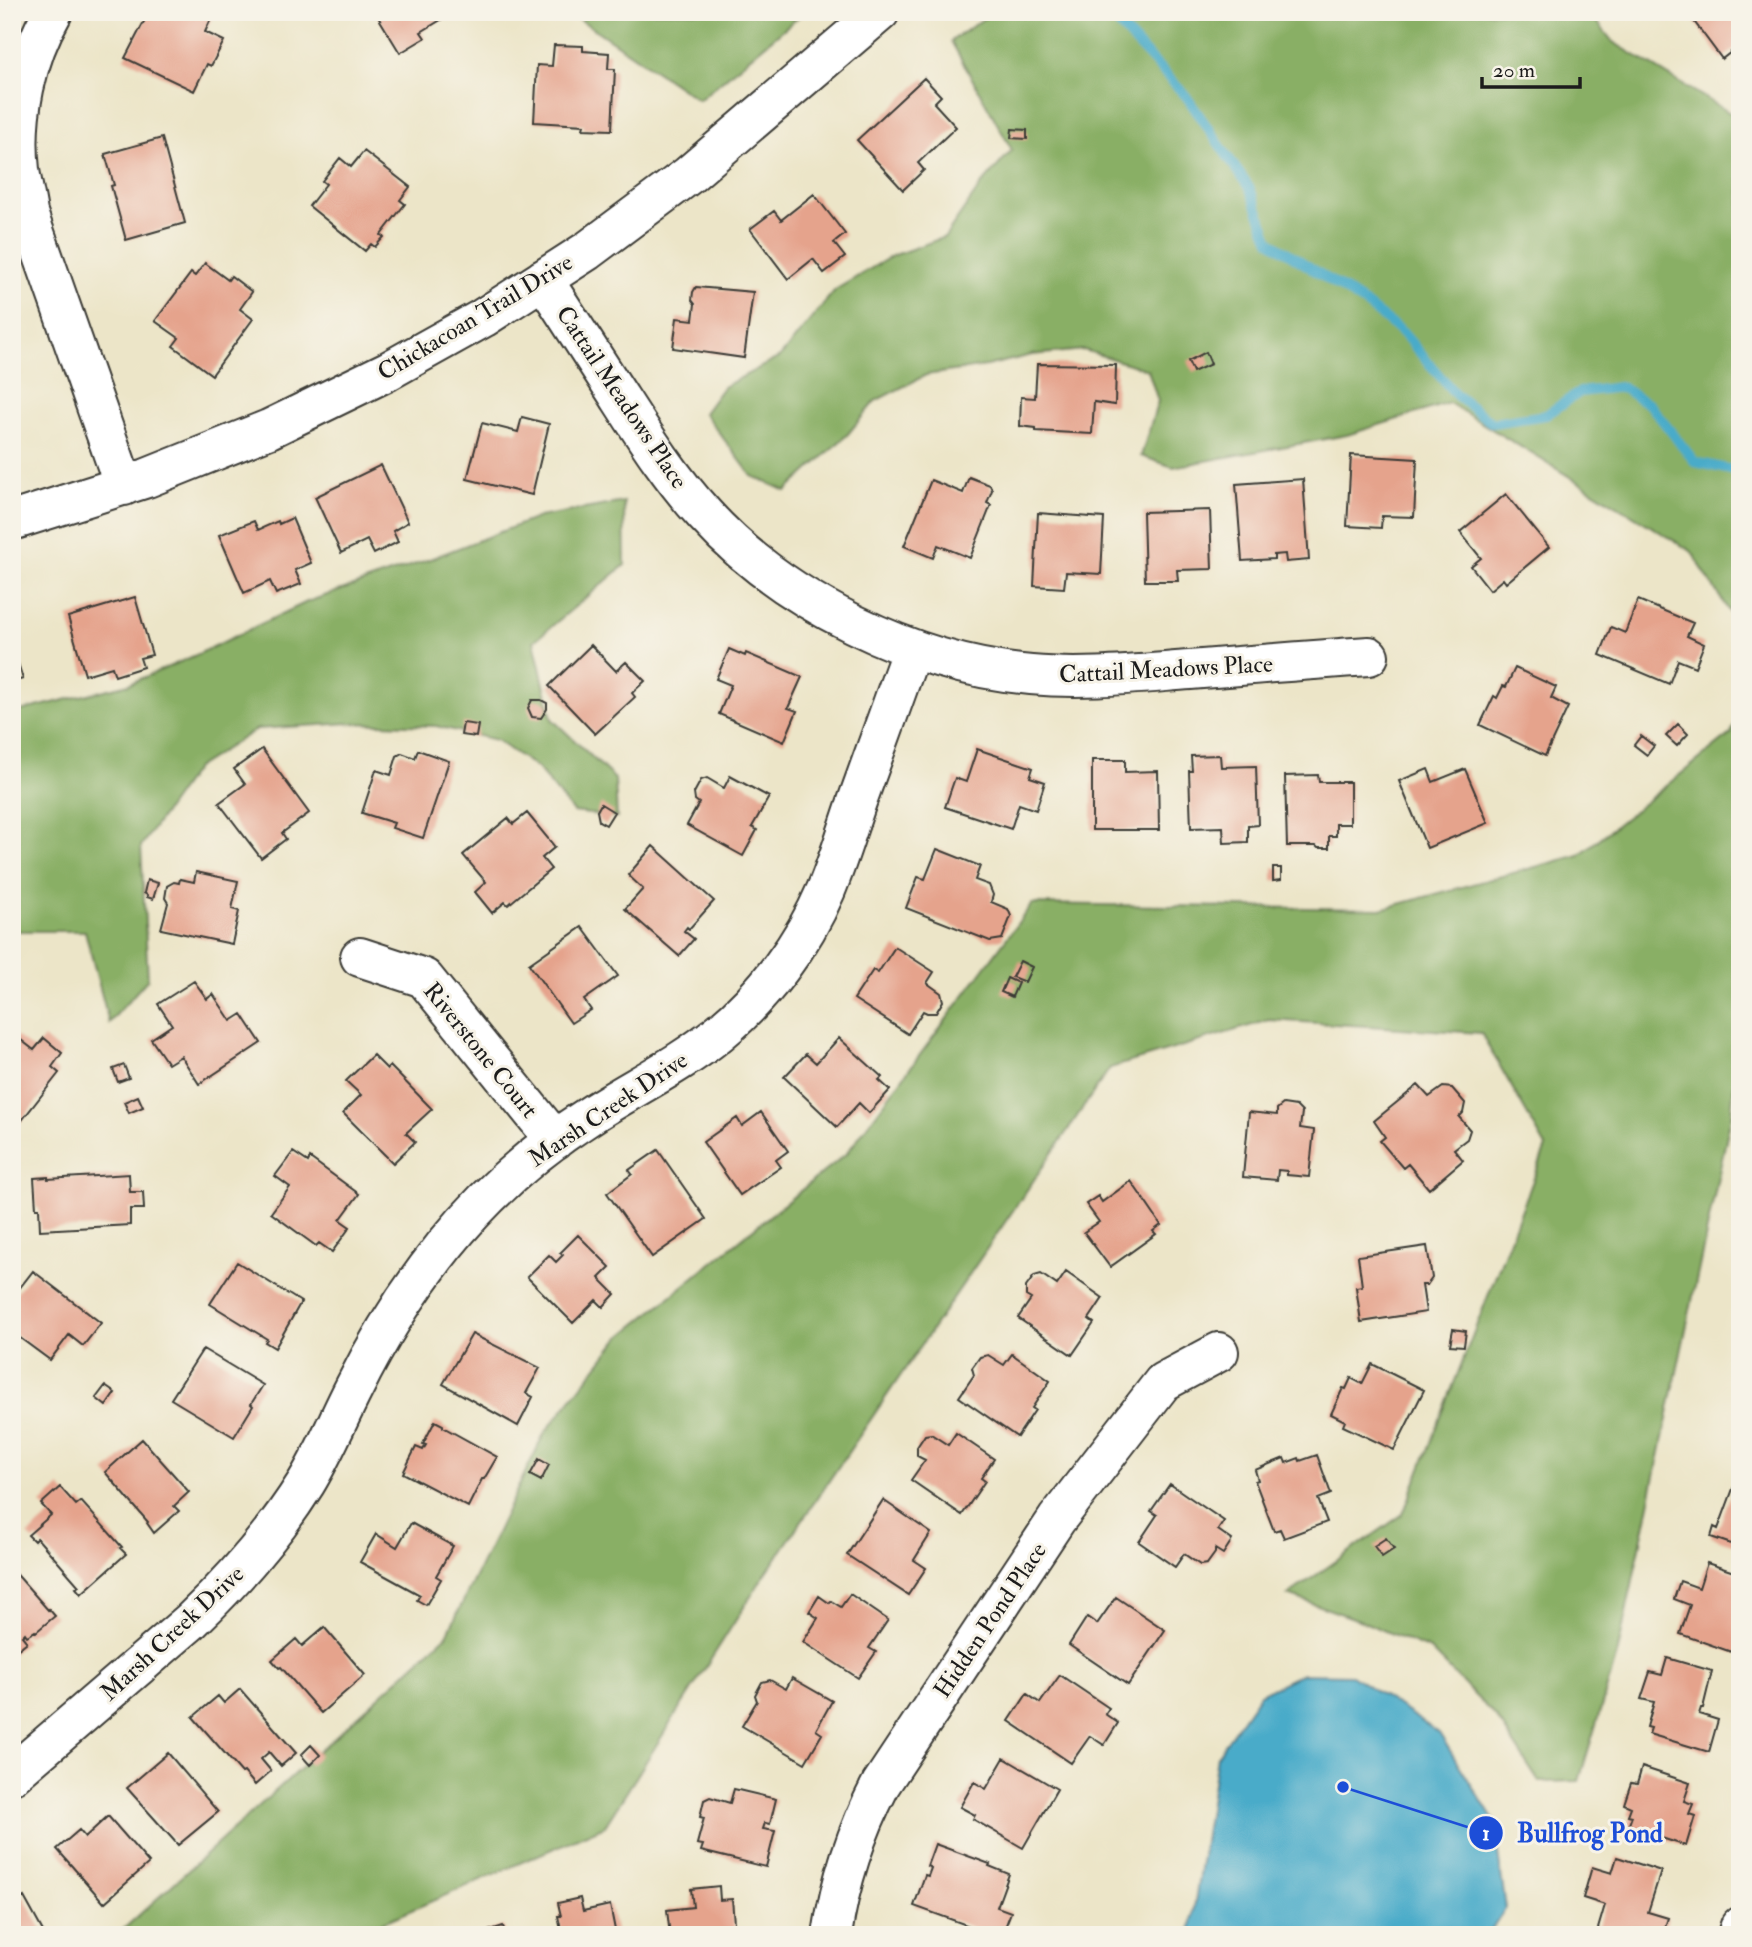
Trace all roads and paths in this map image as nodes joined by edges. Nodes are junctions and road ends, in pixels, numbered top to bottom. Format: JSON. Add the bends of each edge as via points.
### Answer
{"nodes":[{"id":1,"x":53,"y":12,"type":"edge"},
{"id":2,"x":880,"y":12,"type":"edge"},
{"id":3,"x":543,"y":279,"type":"junction"},
{"id":4,"x":124,"y":486,"type":"junction"},
{"id":5,"x":12,"y":521,"type":"edge"},
{"id":6,"x":912,"y":649,"type":"junction"},
{"id":7,"x":1369,"y":656,"type":"dead end"},
{"id":8,"x":360,"y":957,"type":"dead end"},
{"id":9,"x":555,"y":1140,"type":"junction"},
{"id":10,"x":1219,"y":1352,"type":"dead end"},
{"id":11,"x":12,"y":1775,"type":"edge"},
{"id":12,"x":1740,"y":1926,"type":"edge"},
{"id":13,"x":832,"y":1935,"type":"edge"},
{"id":14,"x":1737,"y":1935,"type":"edge"}],
"edges":[{"from":1,"to":4,"type":"street","via":[[27,74],[19,121],[20,169],[28,213]]},
{"from":2,"to":3,"type":"street","name":"Chickacoan Trail Drive","via":[[690,175]]},
{"from":3,"to":4,"type":"street","name":"Chickacoan Trail Drive","via":[[376,377],[269,429]]},
{"from":3,"to":6,"type":"street","name":"Cattail Meadows Place","via":[[663,465],[706,517],[755,562],[807,599]]},
{"from":4,"to":5,"type":"street","name":"Chickacoan Trail Drive"},
{"from":6,"to":7,"type":"street","name":"Cattail Meadows Place","via":[[966,665],[1030,675],[1095,677]]},
{"from":6,"to":9,"type":"street","name":"Marsh Creek Drive","via":[[826,890],[799,941],[762,991],[719,1033]]},
{"from":8,"to":9,"type":"street","name":"Riverstone Court","via":[[424,978]]},
{"from":9,"to":11,"type":"street","name":"Marsh Creek Drive","via":[[481,1205],[416,1282],[353,1388],[307,1481],[246,1565],[191,1621]]},
{"from":10,"to":13,"type":"street","name":"Hidden Pond Place","via":[[1163,1382],[1057,1519],[881,1784],[853,1843]]},
{"from":12,"to":14,"type":"street"}]}
